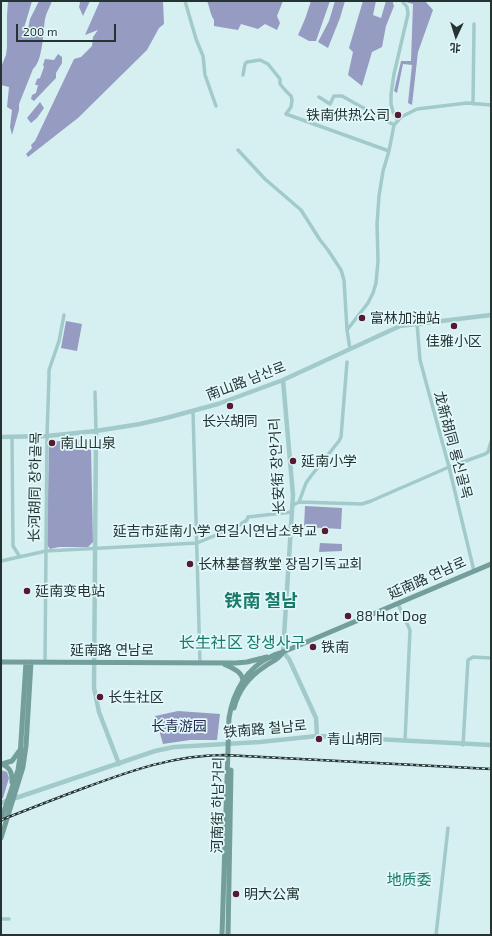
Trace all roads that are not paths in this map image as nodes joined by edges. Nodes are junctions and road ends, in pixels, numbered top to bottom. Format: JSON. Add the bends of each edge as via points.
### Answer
{"nodes":[{"id":1,"x":185,"y":1,"type":"edge"},
{"id":2,"x":402,"y":1,"type":"edge"},
{"id":3,"x":474,"y":24,"type":"dead end"},
{"id":4,"x":243,"y":75,"type":"dead end"},
{"id":5,"x":319,"y":97,"type":"dead end"},
{"id":6,"x":473,"y":104,"type":"junction"},
{"id":7,"x":491,"y":105,"type":"edge"},
{"id":8,"x":216,"y":106,"type":"dead end"},
{"id":9,"x":398,"y":120,"type":"junction"},
{"id":10,"x":394,"y":125,"type":"junction"},
{"id":11,"x":238,"y":150,"type":"dead end"},
{"id":12,"x":389,"y":151,"type":"junction"},
{"id":13,"x":64,"y":315,"type":"dead end"},
{"id":14,"x":491,"y":315,"type":"edge"},
{"id":15,"x":417,"y":323,"type":"junction"},
{"id":16,"x":347,"y":330,"type":"junction"},
{"id":17,"x":350,"y":349,"type":"junction"},
{"id":18,"x":347,"y":362,"type":"dead end"},
{"id":19,"x":283,"y":380,"type":"junction"},
{"id":20,"x":95,"y":392,"type":"dead end"},
{"id":21,"x":193,"y":411,"type":"junction"},
{"id":22,"x":96,"y":431,"type":"junction"},
{"id":23,"x":46,"y":436,"type":"junction"},
{"id":24,"x":1,"y":437,"type":"edge"},
{"id":25,"x":12,"y":437,"type":"junction"},
{"id":26,"x":491,"y":442,"type":"edge"},
{"id":27,"x":449,"y":467,"type":"junction"},
{"id":28,"x":299,"y":502,"type":"junction"},
{"id":29,"x":293,"y":505,"type":"junction"},
{"id":30,"x":292,"y":512,"type":"junction"},
{"id":31,"x":197,"y":543,"type":"junction"},
{"id":32,"x":95,"y":548,"type":"junction"},
{"id":33,"x":46,"y":551,"type":"junction"},
{"id":34,"x":20,"y":557,"type":"junction"},
{"id":35,"x":1,"y":561,"type":"edge"},
{"id":36,"x":491,"y":564,"type":"edge"},
{"id":37,"x":474,"y":571,"type":"junction"},
{"id":38,"x":398,"y":604,"type":"junction"},
{"id":39,"x":284,"y":652,"type":"junction"},
{"id":40,"x":272,"y":656,"type":"junction"},
{"id":41,"x":491,"y":658,"type":"edge"},
{"id":42,"x":1,"y":662,"type":"edge"},
{"id":43,"x":29,"y":662,"type":"junction"},
{"id":44,"x":45,"y":662,"type":"junction"},
{"id":45,"x":93,"y":662,"type":"junction"},
{"id":46,"x":200,"y":663,"type":"junction"},
{"id":47,"x":222,"y":663,"type":"junction"},
{"id":48,"x":249,"y":680,"type":"joint"},
{"id":49,"x":243,"y":681,"type":"junction"},
{"id":50,"x":317,"y":736,"type":"junction"},
{"id":51,"x":404,"y":741,"type":"junction"},
{"id":52,"x":463,"y":745,"type":"junction"},
{"id":53,"x":491,"y":746,"type":"edge"},
{"id":54,"x":20,"y":750,"type":"junction"},
{"id":55,"x":119,"y":764,"type":"junction"},
{"id":56,"x":12,"y":786,"type":"junction"},
{"id":57,"x":1,"y":803,"type":"edge"},
{"id":58,"x":1,"y":820,"type":"edge"},
{"id":59,"x":448,"y":828,"type":"dead end"},
{"id":60,"x":1,"y":838,"type":"edge"},
{"id":61,"x":225,"y":911,"type":"junction"},
{"id":62,"x":1,"y":919,"type":"edge"},
{"id":63,"x":9,"y":919,"type":"dead end"},
{"id":64,"x":222,"y":935,"type":"edge"},
{"id":65,"x":228,"y":935,"type":"edge"},
{"id":66,"x":436,"y":935,"type":"edge"}],
"edges":[{"from":1,"to":8,"type":"street"},
{"from":2,"to":9,"type":"street","via":[[407,7],[408,14],[391,94],[393,112]]},
{"from":3,"to":6,"type":"street"},
{"from":4,"to":12,"type":"street","via":[[247,62],[260,60],[268,64],[291,96],[291,108],[286,114]]},
{"from":5,"to":10,"type":"street","via":[[330,104],[334,96],[342,96]]},
{"from":6,"to":7,"type":"street"},
{"from":6,"to":9,"type":"street","via":[[417,109]]},
{"from":9,"to":10,"type":"street"},
{"from":10,"to":12,"type":"street"},
{"from":11,"to":16,"type":"street","via":[[265,179],[301,210],[342,270]]},
{"from":12,"to":16,"type":"street","via":[[378,203],[376,283],[368,303]]},
{"from":13,"to":23,"type":"street","name":"长河胡同 장하골목","via":[[59,341],[49,370]]},
{"from":14,"to":15,"type":"street","name":"南山路 남산로"},
{"from":15,"to":17,"type":"street","name":"南山路 남산로","via":[[400,326]]},
{"from":15,"to":27,"type":"street","name":"龙新胡同 룡신골목","via":[[420,360]]},
{"from":16,"to":17,"type":"street"},
{"from":17,"to":19,"type":"street","name":"南山路 남산로"},
{"from":18,"to":28,"type":"street","via":[[341,437],[306,483]]},
{"from":19,"to":21,"type":"street","name":"南山路 남산로"},
{"from":19,"to":29,"type":"street","name":"长安街 장안거리"},
{"from":20,"to":22,"type":"street"},
{"from":21,"to":22,"type":"street","name":"南山路 남산로","via":[[140,424]]},
{"from":21,"to":31,"type":"street"},
{"from":22,"to":23,"type":"street","name":"南山路 남산로"},
{"from":22,"to":32,"type":"street"},
{"from":23,"to":25,"type":"street","name":"南山路 남산로"},
{"from":23,"to":33,"type":"street","name":"长河胡同 장하골목"},
{"from":24,"to":25,"type":"street","name":"南山路 남산로"},
{"from":25,"to":34,"type":"street","via":[[13,546]]},
{"from":26,"to":27,"type":"street","via":[[485,454]]},
{"from":27,"to":28,"type":"street","via":[[362,504]]},
{"from":27,"to":37,"type":"street","name":"龙新胡同 룡신골목"},
{"from":28,"to":29,"type":"street"},
{"from":29,"to":30,"type":"street","name":"长安街 장안거리"},
{"from":30,"to":31,"type":"street","via":[[248,517],[238,526]]},
{"from":30,"to":39,"type":"street","name":"长安街 장안거리"},
{"from":31,"to":32,"type":"street"},
{"from":31,"to":46,"type":"street"},
{"from":32,"to":33,"type":"street"},
{"from":32,"to":45,"type":"street"},
{"from":33,"to":34,"type":"street"},
{"from":33,"to":44,"type":"street","name":"长河胡同 장하골목"},
{"from":34,"to":35,"type":"street"},
{"from":36,"to":37,"type":"main road","name":"延南路 연남로"},
{"from":37,"to":38,"type":"main road","name":"延南路 연남로"},
{"from":38,"to":39,"type":"main road","name":"延南路 연남로"},
{"from":38,"to":51,"type":"street","via":[[410,630]]},
{"from":39,"to":40,"type":"main road","name":"延南路 연남로"},
{"from":39,"to":48,"type":"main road","name":"延南路 연남로","via":[[279,659],[264,667]]},
{"from":39,"to":50,"type":"street","via":[[316,718]]},
{"from":40,"to":47,"type":"main road","name":"延南路 연남로","via":[[247,662]]},
{"from":40,"to":49,"type":"main road","name":"延南路 연남로","via":[[255,668]]},
{"from":41,"to":52,"type":"street","via":[[468,660]]},
{"from":42,"to":43,"type":"main road","name":"延南路 연남로"},
{"from":43,"to":44,"type":"main road","name":"延南路 연남로"},
{"from":43,"to":54,"type":"main road"},
{"from":43,"to":60,"type":"main road","via":[[24,762]]},
{"from":44,"to":45,"type":"main road","name":"延南路 연남로"},
{"from":45,"to":46,"type":"main road","name":"延南路 연남로"},
{"from":45,"to":55,"type":"street","via":[[95,698]]},
{"from":46,"to":47,"type":"main road","name":"延南路 연남로"},
{"from":47,"to":49,"type":"main road","via":[[239,672]]},
{"from":48,"to":61,"type":"main road","name":"河南街 하남거리","via":[[241,690],[232,720]]},
{"from":49,"to":61,"type":"main road","name":"河南街 하남거리","via":[[234,696],[229,718]]},
{"from":50,"to":51,"type":"street","name":"铁南路 철남로"},
{"from":50,"to":55,"type":"street","name":"铁南路 철남로","via":[[174,748]]},
{"from":51,"to":52,"type":"street","name":"铁南路 철남로"},
{"from":52,"to":53,"type":"street","name":"铁南路 철남로"},
{"from":54,"to":56,"type":"main road","via":[[18,770]]},
{"from":54,"to":56,"type":"main road","via":[[12,761],[1,764],[11,770]]},
{"from":55,"to":57,"type":"street","name":"铁南路 철남로"},
{"from":56,"to":58,"type":"main road"},
{"from":59,"to":66,"type":"street"},
{"from":61,"to":64,"type":"main road","name":"河南街 하남거리"},
{"from":61,"to":65,"type":"main road","name":"河南街 하남거리"},
{"from":62,"to":63,"type":"street"}]}
